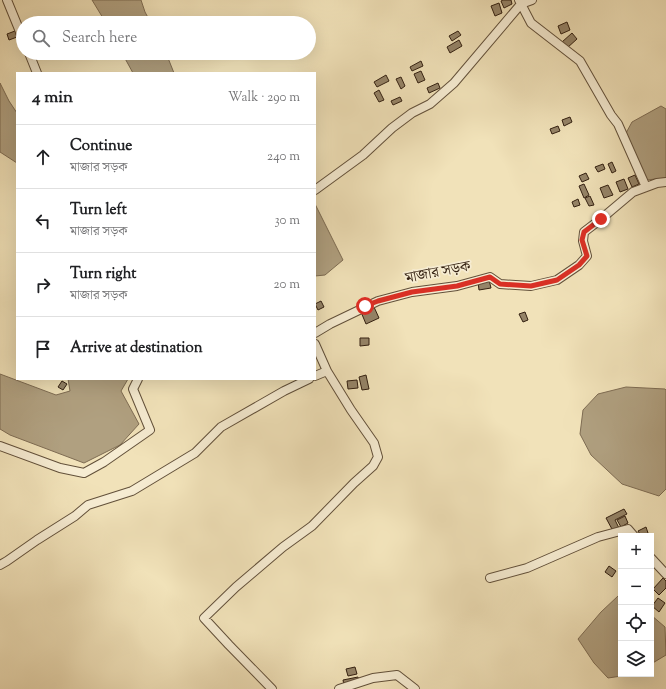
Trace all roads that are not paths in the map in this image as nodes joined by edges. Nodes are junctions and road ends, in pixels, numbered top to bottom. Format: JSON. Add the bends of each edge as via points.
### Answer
{"nodes":[{"id":1,"x":7,"y":0,"type":"edge"},
{"id":2,"x":532,"y":0,"type":"edge"},
{"id":3,"x":520,"y":2,"type":"edge"},
{"id":4,"x":16,"y":22,"type":"edge"},
{"id":5,"x":32,"y":60,"type":"edge"},
{"id":6,"x":37,"y":72,"type":"edge"},
{"id":7,"x":666,"y":182,"type":"edge"},
{"id":8,"x":646,"y":187,"type":"junction"},
{"id":9,"x":316,"y":189,"type":"edge"},
{"id":10,"x":316,"y":331,"type":"edge"},
{"id":11,"x":316,"y":346,"type":"edge"},
{"id":12,"x":327,"y":371,"type":"junction"},
{"id":13,"x":316,"y":376,"type":"edge"},
{"id":14,"x":138,"y":380,"type":"edge"},
{"id":15,"x":307,"y":380,"type":"edge"},
{"id":16,"x":0,"y":446,"type":"edge"},
{"id":17,"x":631,"y":533,"type":"edge"},
{"id":18,"x":654,"y":561,"type":"edge"},
{"id":19,"x":0,"y":565,"type":"edge"},
{"id":20,"x":666,"y":574,"type":"edge"},
{"id":21,"x":490,"y":578,"type":"dead end"},
{"id":22,"x":272,"y":689,"type":"edge"},
{"id":23,"x":339,"y":689,"type":"edge"},
{"id":24,"x":415,"y":689,"type":"edge"}],
"edges":[{"from":1,"to":4,"type":"street"},
{"from":2,"to":3,"type":"street"},
{"from":3,"to":8,"type":"street","via":[[531,23],[580,61],[618,124]]},
{"from":3,"to":9,"type":"street","via":[[454,83],[430,104],[412,113],[392,128],[363,155]]},
{"from":5,"to":6,"type":"street"},
{"from":7,"to":8,"type":"street","name":"মাজার সড়ক"},
{"from":8,"to":10,"type":"street","name":"মাজার সড়ক","via":[[633,192],[584,232],[582,240],[587,256],[579,265],[557,280],[531,286],[500,284],[490,277],[457,286],[412,292],[378,301]]},
{"from":11,"to":12,"type":"street"},
{"from":12,"to":13,"type":"street"},
{"from":12,"to":22,"type":"street","via":[[374,443],[378,457],[373,466],[312,526],[236,587],[204,618]]},
{"from":14,"to":16,"type":"street","via":[[133,389],[150,430],[104,462],[84,472],[60,468]]},
{"from":15,"to":19,"type":"street","via":[[221,427],[195,453],[132,491],[88,505]]},
{"from":17,"to":21,"type":"street","via":[[628,529],[598,537],[527,568]]},
{"from":18,"to":20,"type":"street"},
{"from":23,"to":24,"type":"street","via":[[373,678],[397,675]]}]}
